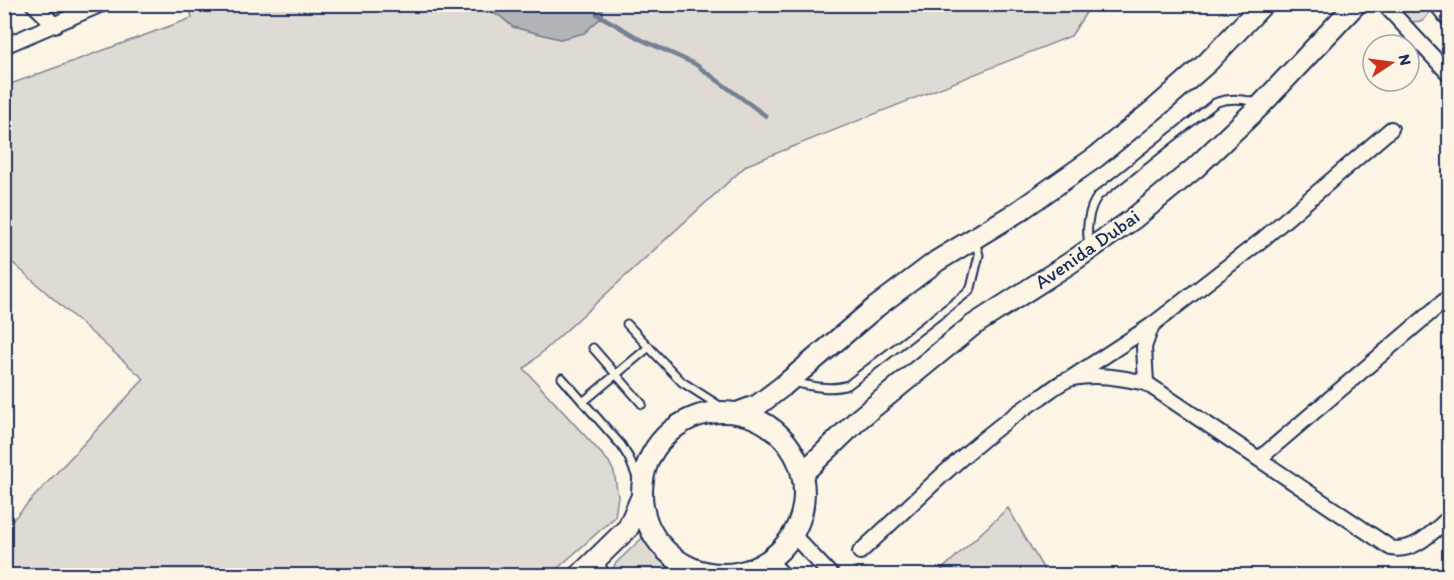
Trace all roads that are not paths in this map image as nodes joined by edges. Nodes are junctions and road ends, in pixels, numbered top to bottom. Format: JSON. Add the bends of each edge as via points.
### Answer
{"nodes":[{"id":1,"x":33,"y":4,"type":"edge"},
{"id":2,"x":102,"y":4,"type":"edge"},
{"id":3,"x":1263,"y":4,"type":"edge"},
{"id":4,"x":1356,"y":4,"type":"edge"},
{"id":5,"x":1383,"y":4,"type":"edge"},
{"id":6,"x":1436,"y":4,"type":"edge"},
{"id":7,"x":1449,"y":18,"type":"edge"},
{"id":8,"x":55,"y":25,"type":"junction"},
{"id":9,"x":4,"y":46,"type":"edge"},
{"id":10,"x":1449,"y":75,"type":"edge"},
{"id":11,"x":1262,"y":105,"type":"junction"},
{"id":12,"x":1391,"y":129,"type":"dead end"},
{"id":13,"x":975,"y":238,"type":"junction"},
{"id":14,"x":1090,"y":249,"type":"junction"},
{"id":15,"x":1449,"y":296,"type":"edge"},
{"id":16,"x":627,"y":324,"type":"dead end"},
{"id":17,"x":1152,"y":325,"type":"junction"},
{"id":18,"x":649,"y":346,"type":"junction"},
{"id":19,"x":593,"y":348,"type":"dead end"},
{"id":20,"x":616,"y":374,"type":"junction"},
{"id":21,"x":562,"y":378,"type":"dead end"},
{"id":22,"x":1071,"y":378,"type":"junction"},
{"id":23,"x":790,"y":381,"type":"junction"},
{"id":24,"x":1146,"y":383,"type":"junction"},
{"id":25,"x":583,"y":402,"type":"junction"},
{"id":26,"x":642,"y":404,"type":"dead end"},
{"id":27,"x":733,"y":412,"type":"junction"},
{"id":28,"x":1259,"y":459,"type":"junction"},
{"id":29,"x":802,"y":474,"type":"junction"},
{"id":30,"x":642,"y":493,"type":"junction"},
{"id":31,"x":1449,"y":517,"type":"edge"},
{"id":32,"x":793,"y":535,"type":"junction"},
{"id":33,"x":860,"y":552,"type":"dead end"},
{"id":34,"x":769,"y":560,"type":"junction"},
{"id":35,"x":602,"y":566,"type":"edge"},
{"id":36,"x":693,"y":573,"type":"edge"},
{"id":37,"x":579,"y":576,"type":"edge"},
{"id":38,"x":784,"y":576,"type":"edge"},
{"id":39,"x":832,"y":576,"type":"edge"}],
"edges":[{"from":1,"to":8,"type":"street"},
{"from":2,"to":8,"type":"street"},
{"from":3,"to":13,"type":"street","via":[[1208,62],[1113,143]]},
{"from":4,"to":11,"type":"street","name":"Avenida Dubai"},
{"from":5,"to":10,"type":"street"},
{"from":6,"to":7,"type":"street"},
{"from":8,"to":9,"type":"street"},
{"from":11,"to":14,"type":"street","name":"Avenida Dubai","via":[[1195,168]]},
{"from":11,"to":14,"type":"lane","via":[[1224,99],[1215,103],[1098,196],[1093,202],[1086,235]]},
{"from":12,"to":17,"type":"street","via":[[1263,239]]},
{"from":13,"to":23,"type":"street","via":[[876,307]]},
{"from":13,"to":23,"type":"lane","via":[[979,255],[967,293],[848,385],[840,388]]},
{"from":14,"to":29,"type":"street","name":"Avenida Dubai","via":[[972,326],[860,418]]},
{"from":15,"to":28,"type":"street"},
{"from":16,"to":18,"type":"lane"},
{"from":17,"to":22,"type":"street"},
{"from":17,"to":24,"type":"street","via":[[1143,347]]},
{"from":18,"to":20,"type":"lane"},
{"from":18,"to":27,"type":"lane","via":[[682,382]]},
{"from":19,"to":20,"type":"lane"},
{"from":20,"to":25,"type":"lane"},
{"from":20,"to":26,"type":"lane"},
{"from":21,"to":25,"type":"lane"},
{"from":22,"to":24,"type":"street"},
{"from":22,"to":33,"type":"street","via":[[990,434]]},
{"from":23,"to":27,"type":"street","via":[[758,405]]},
{"from":24,"to":28,"type":"street"},
{"from":25,"to":30,"type":"lane","via":[[621,445]]},
{"from":27,"to":29,"type":"street","via":[[759,420],[778,433]]},
{"from":27,"to":30,"type":"street","via":[[702,414],[672,429],[651,454]]},
{"from":28,"to":31,"type":"street","via":[[1391,548],[1413,546]]},
{"from":29,"to":32,"type":"street","via":[[801,516]]},
{"from":30,"to":35,"type":"street","via":[[628,528]]},
{"from":30,"to":36,"type":"street","via":[[645,517],[654,536]]},
{"from":32,"to":34,"type":"street"},
{"from":32,"to":39,"type":"street"},
{"from":34,"to":36,"type":"street","via":[[734,574]]},
{"from":34,"to":38,"type":"street"},
{"from":35,"to":37,"type":"street"}]}
